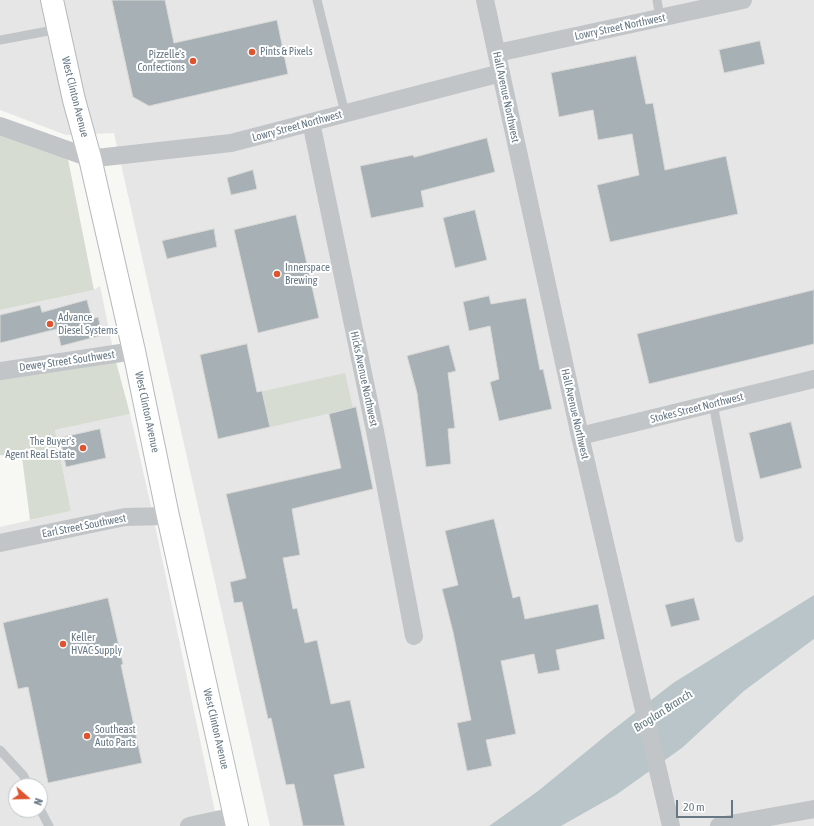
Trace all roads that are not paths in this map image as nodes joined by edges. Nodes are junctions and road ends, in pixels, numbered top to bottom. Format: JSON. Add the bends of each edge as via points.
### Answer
{"nodes":[{"id":1,"x":52,"y":0,"type":"edge"},
{"id":2,"x":317,"y":0,"type":"edge"},
{"id":3,"x":485,"y":0,"type":"edge"},
{"id":4,"x":657,"y":0,"type":"edge"},
{"id":5,"x":743,"y":0,"type":"edge"},
{"id":6,"x":660,"y":18,"type":"junction"},
{"id":7,"x":59,"y":29,"type":"junction"},
{"id":8,"x":0,"y":40,"type":"edge"},
{"id":9,"x":497,"y":53,"type":"junction"},
{"id":10,"x":501,"y":73,"type":"junction"},
{"id":11,"x":345,"y":113,"type":"junction"},
{"id":12,"x":311,"y":122,"type":"junction"},
{"id":13,"x":0,"y":126,"type":"edge"},
{"id":14,"x":90,"y":158,"type":"junction"},
{"id":15,"x":134,"y":351,"type":"junction"},
{"id":16,"x":0,"y":371,"type":"edge"},
{"id":17,"x":814,"y":379,"type":"edge"},
{"id":18,"x":713,"y":404,"type":"junction"},
{"id":19,"x":580,"y":436,"type":"junction"},
{"id":20,"x":168,"y":516,"type":"junction"},
{"id":21,"x":740,"y":538,"type":"dead end"},
{"id":22,"x":0,"y":543,"type":"edge"},
{"id":23,"x":414,"y":636,"type":"dead end"},
{"id":24,"x":0,"y":750,"type":"edge"},
{"id":25,"x":25,"y":778,"type":"edge"},
{"id":26,"x":814,"y":808,"type":"edge"},
{"id":27,"x":236,"y":821,"type":"edge"},
{"id":28,"x":189,"y":826,"type":"edge"},
{"id":29,"x":671,"y":826,"type":"edge"},
{"id":30,"x":719,"y":826,"type":"edge"}],
"edges":[{"from":1,"to":7,"type":"street","name":"West Clinton Avenue"},
{"from":2,"to":11,"type":"lane"},
{"from":3,"to":9,"type":"street","name":"Hall Avenue Northwest"},
{"from":4,"to":6,"type":"lane"},
{"from":5,"to":6,"type":"street","name":"Lowry Street Northwest"},
{"from":6,"to":9,"type":"street","name":"Lowry Street Northwest"},
{"from":7,"to":8,"type":"lane"},
{"from":7,"to":14,"type":"street","name":"West Clinton Avenue","via":[[74,100]]},
{"from":9,"to":10,"type":"street","name":"Hall Avenue Northwest"},
{"from":10,"to":11,"type":"street","name":"Lowry Street Northwest"},
{"from":10,"to":19,"type":"street","name":"Hall Avenue Northwest"},
{"from":11,"to":12,"type":"street","name":"Lowry Street Northwest"},
{"from":12,"to":14,"type":"street","name":"Lowry Street Northwest","via":[[231,143]]},
{"from":12,"to":23,"type":"street","name":"Hicks Avenue Northwest","via":[[375,431]]},
{"from":13,"to":14,"type":"street"},
{"from":14,"to":15,"type":"street","name":"West Clinton Avenue"},
{"from":15,"to":16,"type":"street","name":"Dewey Street Southwest"},
{"from":15,"to":20,"type":"street","name":"West Clinton Avenue"},
{"from":17,"to":18,"type":"street","name":"Stokes Street Northwest"},
{"from":18,"to":19,"type":"street","name":"Stokes Street Northwest"},
{"from":18,"to":21,"type":"lane"},
{"from":19,"to":29,"type":"street","name":"Hall Avenue Northwest"},
{"from":20,"to":22,"type":"street","name":"Earl Street Southwest","via":[[125,517]]},
{"from":20,"to":27,"type":"street","name":"West Clinton Avenue"},
{"from":24,"to":25,"type":"lane"},
{"from":26,"to":30,"type":"street"},
{"from":27,"to":28,"type":"street"}]}
